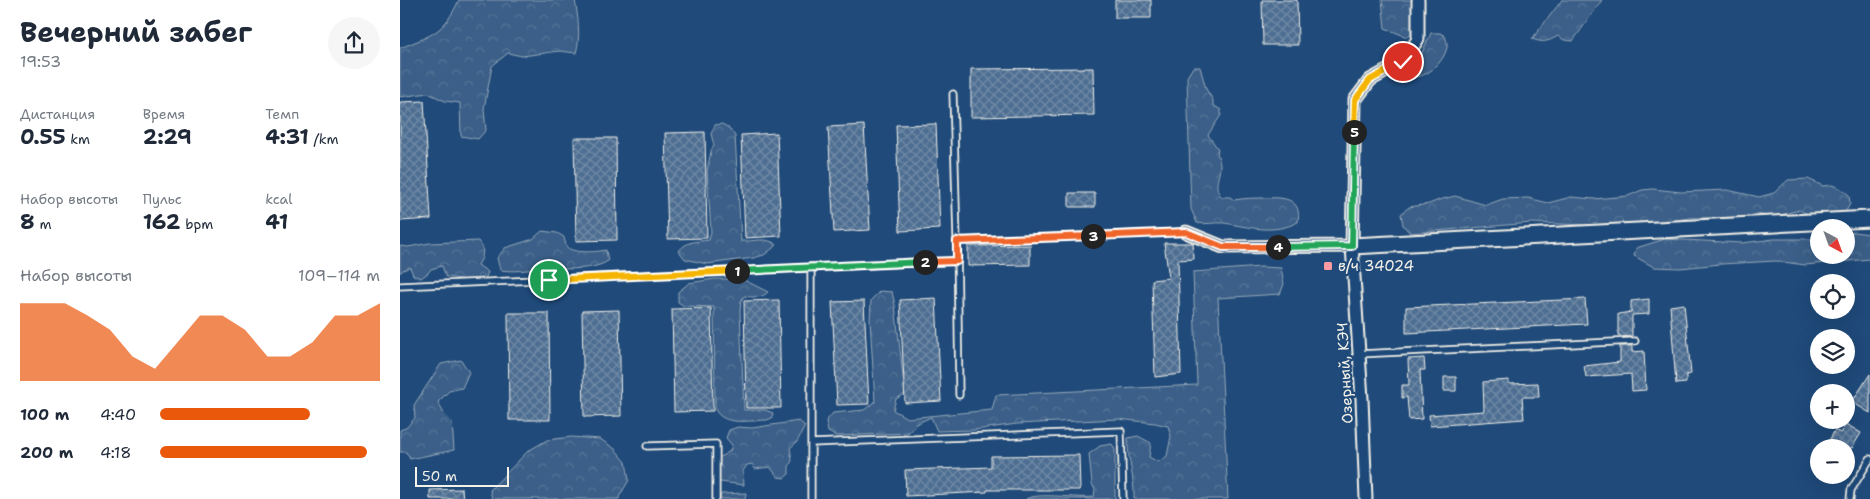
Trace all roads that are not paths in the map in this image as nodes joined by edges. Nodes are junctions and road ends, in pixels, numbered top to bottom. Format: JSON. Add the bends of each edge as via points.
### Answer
{"nodes":[{"id":1,"x":1418,"y":0,"type":"edge"},
{"id":2,"x":953,"y":94,"type":"dead end"},
{"id":3,"x":1870,"y":219,"type":"edge"},
{"id":4,"x":1186,"y":232,"type":"joint"},
{"id":5,"x":957,"y":241,"type":"junction"},
{"id":6,"x":1352,"y":246,"type":"junction"},
{"id":7,"x":957,"y":261,"type":"junction"},
{"id":8,"x":811,"y":268,"type":"junction"},
{"id":9,"x":400,"y":286,"type":"edge"},
{"id":10,"x":1635,"y":341,"type":"dead end"},
{"id":11,"x":1359,"y":354,"type":"junction"},
{"id":12,"x":959,"y":394,"type":"dead end"},
{"id":13,"x":811,"y":443,"type":"junction"},
{"id":14,"x":647,"y":446,"type":"dead end"},
{"id":15,"x":1870,"y":459,"type":"edge"},
{"id":16,"x":716,"y":499,"type":"edge"},
{"id":17,"x":811,"y":499,"type":"edge"},
{"id":18,"x":1123,"y":499,"type":"edge"},
{"id":19,"x":1366,"y":499,"type":"edge"},
{"id":20,"x":1850,"y":499,"type":"edge"}],
"edges":[{"from":1,"to":6,"type":"street","name":"Озерный, КЭЧ","via":[[1418,39],[1413,47],[1403,62],[1370,80],[1355,100]]},
{"from":2,"to":5,"type":"lane"},
{"from":3,"to":6,"type":"street"},
{"from":4,"to":5,"type":"lane"},
{"from":4,"to":6,"type":"street","via":[[1223,247]]},
{"from":5,"to":7,"type":"lane"},
{"from":6,"to":11,"type":"street","name":"Озерный, КЭЧ"},
{"from":7,"to":8,"type":"lane"},
{"from":7,"to":12,"type":"lane"},
{"from":8,"to":9,"type":"lane"},
{"from":8,"to":13,"type":"lane"},
{"from":10,"to":11,"type":"lane"},
{"from":11,"to":19,"type":"street","name":"Озерный, КЭЧ"},
{"from":13,"to":17,"type":"lane"},
{"from":13,"to":18,"type":"lane","via":[[1121,430]]},
{"from":14,"to":16,"type":"lane","via":[[716,444]]},
{"from":15,"to":20,"type":"lane","via":[[1851,490]]}]}
